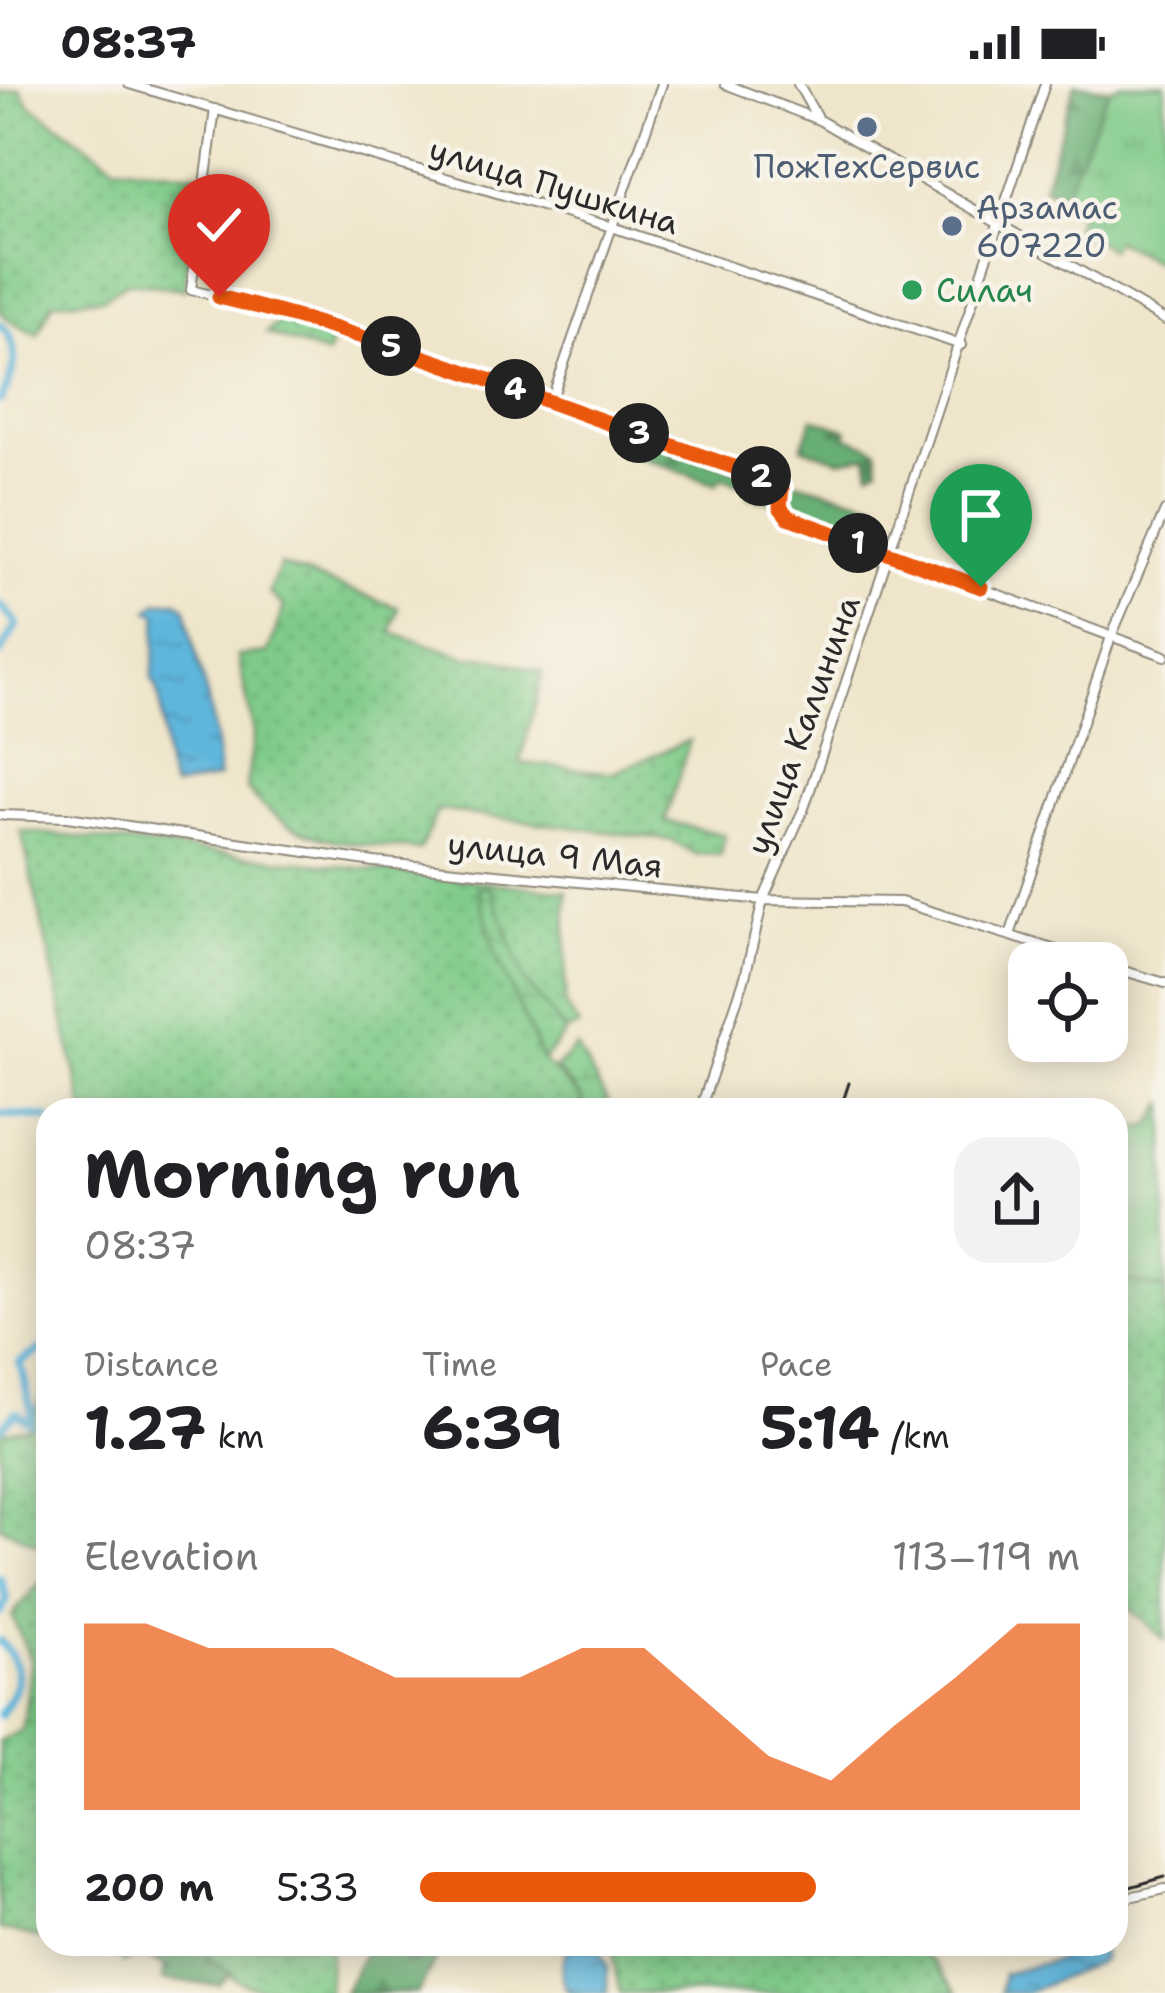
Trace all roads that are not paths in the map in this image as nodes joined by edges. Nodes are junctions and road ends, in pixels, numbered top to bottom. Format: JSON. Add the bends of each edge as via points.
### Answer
{"nodes":[{"id":1,"x":129,"y":84,"type":"edge"},
{"id":2,"x":662,"y":84,"type":"edge"},
{"id":3,"x":725,"y":84,"type":"edge"},
{"id":4,"x":798,"y":84,"type":"edge"},
{"id":5,"x":1046,"y":84,"type":"edge"},
{"id":6,"x":215,"y":110,"type":"junction"},
{"id":7,"x":819,"y":120,"type":"junction"},
{"id":8,"x":999,"y":225,"type":"junction"},
{"id":9,"x":612,"y":227,"type":"junction"},
{"id":10,"x":1165,"y":320,"type":"edge"},
{"id":11,"x":961,"y":345,"type":"junction"},
{"id":12,"x":551,"y":401,"type":"junction"},
{"id":13,"x":1165,"y":511,"type":"edge"},
{"id":14,"x":890,"y":555,"type":"junction"},
{"id":15,"x":1111,"y":638,"type":"junction"},
{"id":16,"x":1165,"y":656,"type":"edge"},
{"id":17,"x":4,"y":815,"type":"edge"},
{"id":18,"x":763,"y":900,"type":"junction"},
{"id":19,"x":1010,"y":935,"type":"junction"},
{"id":20,"x":1032,"y":942,"type":"edge"},
{"id":21,"x":1128,"y":972,"type":"edge"},
{"id":22,"x":1165,"y":983,"type":"edge"},
{"id":23,"x":704,"y":1098,"type":"edge"},
{"id":24,"x":1165,"y":1888,"type":"edge"},
{"id":25,"x":1128,"y":1897,"type":"edge"}],
"edges":[{"from":1,"to":6,"type":"street","name":"улица Пушкина"},
{"from":2,"to":9,"type":"street"},
{"from":3,"to":7,"type":"street"},
{"from":4,"to":7,"type":"street"},
{"from":5,"to":8,"type":"street","name":"улица Калинина"},
{"from":6,"to":9,"type":"street","name":"улица Пушкина"},
{"from":6,"to":12,"type":"street","via":[[191,290],[300,316]]},
{"from":7,"to":8,"type":"street"},
{"from":8,"to":10,"type":"street"},
{"from":8,"to":11,"type":"street","name":"улица Калинина"},
{"from":9,"to":11,"type":"street","name":"улица Пушкина"},
{"from":9,"to":12,"type":"street"},
{"from":11,"to":14,"type":"street","name":"улица Калинина"},
{"from":12,"to":14,"type":"street","via":[[773,480],[788,517]]},
{"from":13,"to":15,"type":"street"},
{"from":14,"to":15,"type":"street"},
{"from":14,"to":18,"type":"street","name":"улица Калинина","via":[[804,808]]},
{"from":15,"to":16,"type":"street"},
{"from":15,"to":19,"type":"street"},
{"from":17,"to":18,"type":"street","name":"улица 9 Мая"},
{"from":18,"to":19,"type":"street","name":"улица 9 Мая","via":[[901,902]]},
{"from":18,"to":23,"type":"street","name":"улица Калинина"},
{"from":19,"to":20,"type":"street","name":"улица 9 Мая"},
{"from":21,"to":22,"type":"street"},
{"from":24,"to":25,"type":"street"}]}
